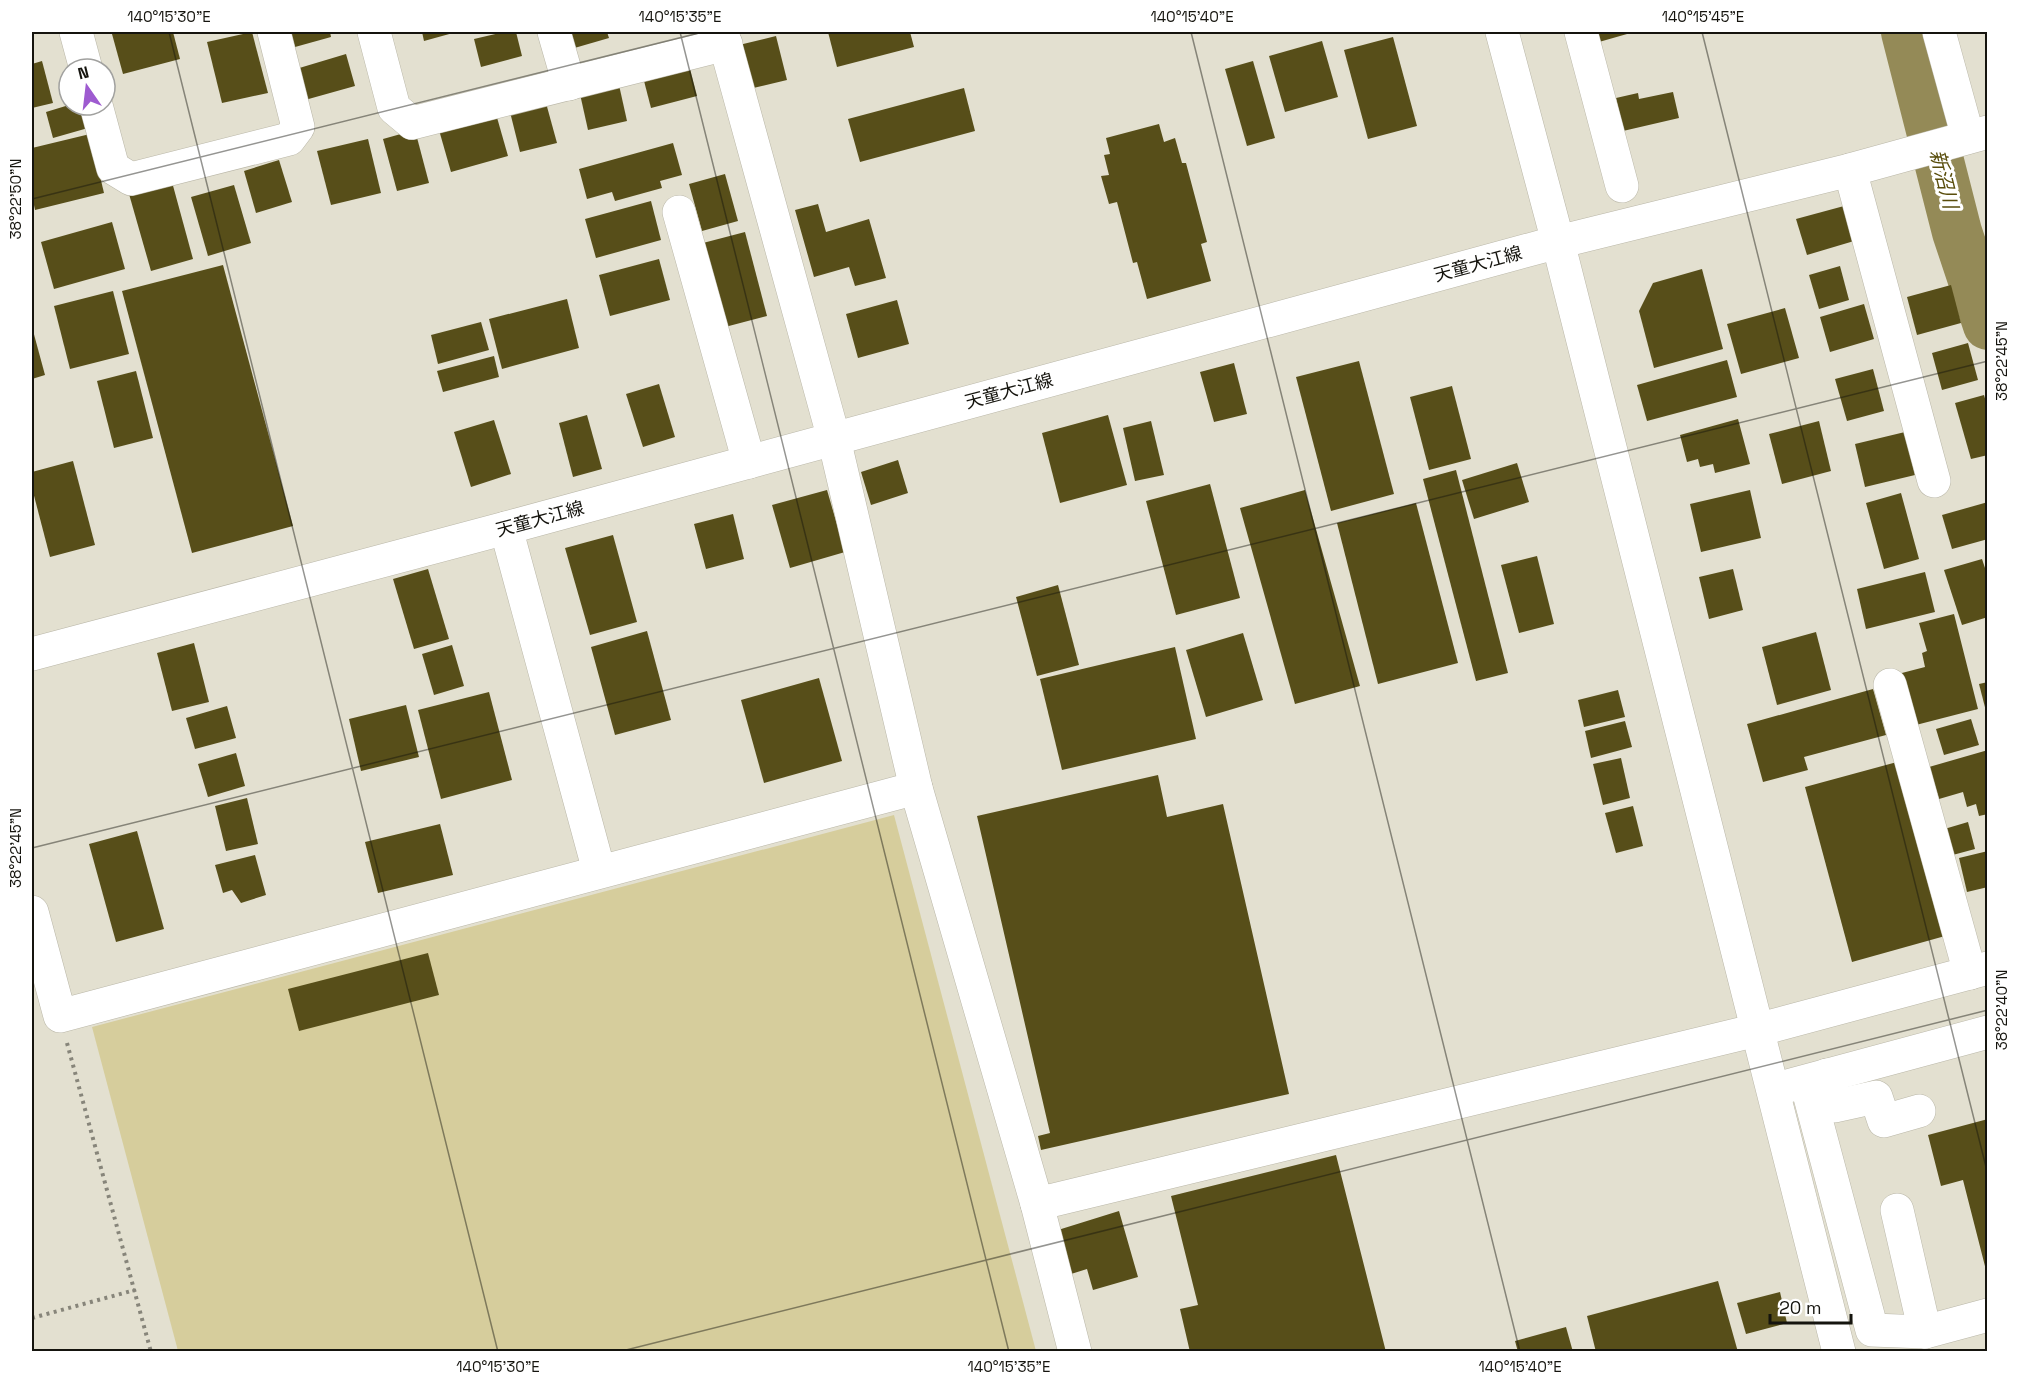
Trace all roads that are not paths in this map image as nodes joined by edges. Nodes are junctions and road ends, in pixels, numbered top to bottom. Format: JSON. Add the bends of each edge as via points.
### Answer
{"nodes":[{"id":1,"x":76,"y":32,"type":"edge"},
{"id":2,"x":274,"y":32,"type":"edge"},
{"id":3,"x":374,"y":32,"type":"edge"},
{"id":4,"x":554,"y":32,"type":"edge"},
{"id":5,"x":1502,"y":32,"type":"edge"},
{"id":6,"x":1581,"y":32,"type":"edge"},
{"id":7,"x":1939,"y":32,"type":"edge"},
{"id":8,"x":724,"y":38,"type":"edge"},
{"id":9,"x":83,"y":57,"type":"edge"},
{"id":10,"x":569,"y":84,"type":"junction"},
{"id":11,"x":99,"y":117,"type":"edge"},
{"id":12,"x":1978,"y":135,"type":"edge"},
{"id":13,"x":1850,"y":170,"type":"junction"},
{"id":14,"x":1622,"y":186,"type":"dead end"},
{"id":15,"x":679,"y":212,"type":"dead end"},
{"id":16,"x":1558,"y":242,"type":"junction"},
{"id":17,"x":834,"y":439,"type":"junction"},
{"id":18,"x":749,"y":462,"type":"junction"},
{"id":19,"x":1934,"y":481,"type":"dead end"},
{"id":20,"x":506,"y":528,"type":"junction"},
{"id":21,"x":32,"y":654,"type":"edge"},
{"id":22,"x":1890,"y":686,"type":"dead end"},
{"id":23,"x":916,"y":788,"type":"junction"},
{"id":24,"x":599,"y":871,"type":"junction"},
{"id":25,"x":32,"y":912,"type":"edge"},
{"id":26,"x":1979,"y":971,"type":"edge"},
{"id":27,"x":1756,"y":1030,"type":"junction"},
{"id":28,"x":1988,"y":1032,"type":"edge"},
{"id":29,"x":1817,"y":1078,"type":"junction"},
{"id":30,"x":1773,"y":1090,"type":"junction"},
{"id":31,"x":1919,"y":1111,"type":"dead end"},
{"id":32,"x":1037,"y":1204,"type":"junction"},
{"id":33,"x":1897,"y":1210,"type":"dead end"},
{"id":34,"x":1988,"y":1315,"type":"edge"},
{"id":35,"x":1872,"y":1330,"type":"junction"},
{"id":36,"x":1925,"y":1332,"type":"junction"},
{"id":37,"x":1838,"y":1346,"type":"edge"},
{"id":38,"x":1075,"y":1352,"type":"edge"}],
"edges":[{"from":1,"to":9,"type":"street"},
{"from":2,"to":11,"type":"street","via":[[298,127],[289,139],[130,179],[113,168]]},
{"from":3,"to":10,"type":"street","via":[[394,108],[412,123]]},
{"from":4,"to":10,"type":"street"},
{"from":5,"to":16,"type":"street"},
{"from":6,"to":14,"type":"street"},
{"from":7,"to":12,"type":"street"},
{"from":8,"to":10,"type":"street"},
{"from":8,"to":17,"type":"street"},
{"from":12,"to":13,"type":"street","name":"天童大江線"},
{"from":13,"to":16,"type":"street","name":"天童大江線"},
{"from":13,"to":19,"type":"street"},
{"from":15,"to":18,"type":"street"},
{"from":16,"to":17,"type":"street","name":"天童大江線"},
{"from":16,"to":27,"type":"street"},
{"from":17,"to":18,"type":"street","name":"天童大江線"},
{"from":17,"to":23,"type":"street"},
{"from":18,"to":20,"type":"street","name":"天童大江線"},
{"from":20,"to":21,"type":"street","name":"天童大江線"},
{"from":20,"to":24,"type":"street"},
{"from":22,"to":26,"type":"street"},
{"from":23,"to":24,"type":"street"},
{"from":23,"to":32,"type":"street"},
{"from":24,"to":25,"type":"street","via":[[60,1016]]},
{"from":26,"to":27,"type":"street"},
{"from":27,"to":30,"type":"street"},
{"from":27,"to":32,"type":"street"},
{"from":28,"to":29,"type":"street"},
{"from":29,"to":30,"type":"street"},
{"from":29,"to":31,"type":"street","via":[[1835,1106],[1876,1097],[1884,1121]]},
{"from":29,"to":35,"type":"street"},
{"from":30,"to":37,"type":"street"},
{"from":32,"to":38,"type":"street"},
{"from":33,"to":36,"type":"street"},
{"from":34,"to":36,"type":"street"},
{"from":35,"to":36,"type":"street"},
{"from":35,"to":37,"type":"street"}]}
